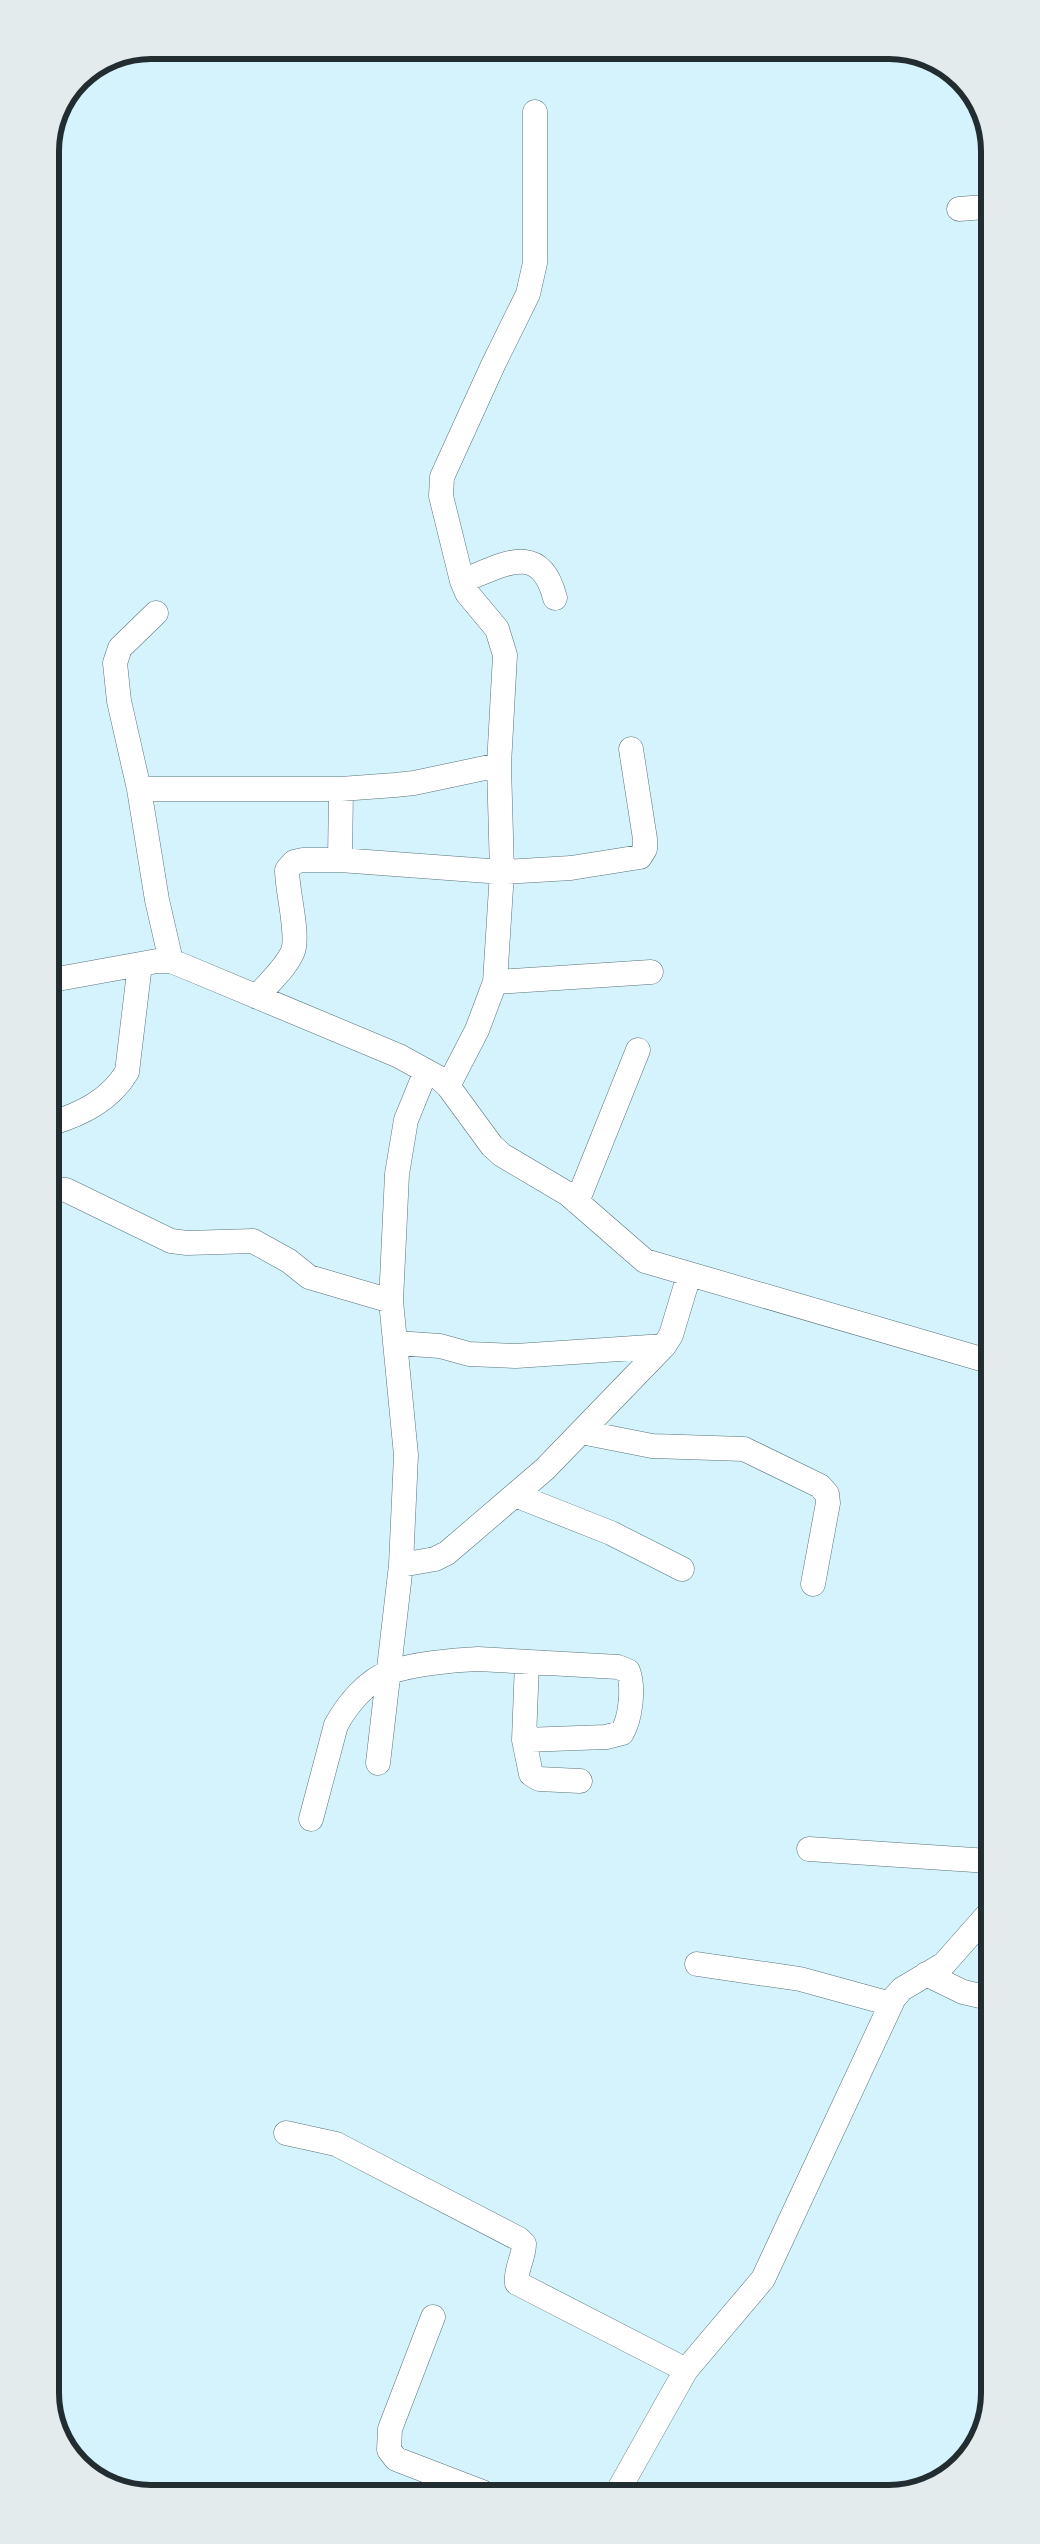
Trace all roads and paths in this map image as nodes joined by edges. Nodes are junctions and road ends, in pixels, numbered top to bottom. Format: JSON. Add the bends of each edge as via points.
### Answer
{"nodes":[{"id":1,"x":536,"y":112,"type":"dead end"},
{"id":2,"x":981,"y":207,"type":"edge"},
{"id":3,"x":959,"y":209,"type":"dead end"},
{"id":4,"x":462,"y":581,"type":"junction"},
{"id":5,"x":555,"y":598,"type":"dead end"},
{"id":6,"x":156,"y":613,"type":"dead end"},
{"id":7,"x":630,"y":749,"type":"dead end"},
{"id":8,"x":499,"y":765,"type":"junction"},
{"id":9,"x":139,"y":788,"type":"junction"},
{"id":10,"x":341,"y":788,"type":"junction"},
{"id":11,"x":340,"y":860,"type":"junction"},
{"id":12,"x":502,"y":872,"type":"junction"},
{"id":13,"x":171,"y":961,"type":"junction"},
{"id":14,"x":140,"y":964,"type":"junction"},
{"id":15,"x":651,"y":972,"type":"dead end"},
{"id":16,"x":59,"y":979,"type":"edge"},
{"id":17,"x":495,"y":982,"type":"junction"},
{"id":18,"x":257,"y":996,"type":"junction"},
{"id":19,"x":638,"y":1050,"type":"dead end"},
{"id":20,"x":426,"y":1072,"type":"junction"},
{"id":21,"x":448,"y":1086,"type":"junction"},
{"id":22,"x":59,"y":1121,"type":"edge"},
{"id":23,"x":59,"y":1190,"type":"edge"},
{"id":24,"x":577,"y":1202,"type":"junction"},
{"id":25,"x":689,"y":1275,"type":"junction"},
{"id":26,"x":391,"y":1301,"type":"junction"},
{"id":27,"x":396,"y":1343,"type":"junction"},
{"id":28,"x":664,"y":1346,"type":"junction"},
{"id":29,"x":981,"y":1358,"type":"edge"},
{"id":30,"x":581,"y":1432,"type":"junction"},
{"id":31,"x":515,"y":1495,"type":"junction"},
{"id":32,"x":401,"y":1565,"type":"junction"},
{"id":33,"x":682,"y":1569,"type":"dead end"},
{"id":34,"x":813,"y":1584,"type":"dead end"},
{"id":35,"x":526,"y":1662,"type":"junction"},
{"id":36,"x":389,"y":1672,"type":"junction"},
{"id":37,"x":524,"y":1740,"type":"junction"},
{"id":38,"x":378,"y":1763,"type":"dead end"},
{"id":39,"x":580,"y":1781,"type":"dead end"},
{"id":40,"x":311,"y":1819,"type":"dead end"},
{"id":41,"x":810,"y":1849,"type":"dead end"},
{"id":42,"x":981,"y":1861,"type":"edge"},
{"id":43,"x":981,"y":1922,"type":"edge"},
{"id":44,"x":697,"y":1964,"type":"dead end"},
{"id":45,"x":926,"y":1974,"type":"junction"},
{"id":46,"x":981,"y":1996,"type":"edge"},
{"id":47,"x":892,"y":2004,"type":"junction"},
{"id":48,"x":286,"y":2133,"type":"dead end"},
{"id":49,"x":433,"y":2317,"type":"dead end"},
{"id":50,"x":686,"y":2370,"type":"junction"},
{"id":51,"x":464,"y":2485,"type":"edge"},
{"id":52,"x":621,"y":2485,"type":"edge"}],
"edges":[{"from":1,"to":4,"type":"street","via":[[535,263],[532,280],[440,487]]},
{"from":2,"to":3,"type":"street"},
{"from":4,"to":5,"type":"street","via":[[520,560],[531,562],[546,575]]},
{"from":4,"to":8,"type":"street","via":[[467,593],[497,629],[503,644],[506,670]]},
{"from":6,"to":9,"type":"street","via":[[120,648],[115,663],[119,701]]},
{"from":7,"to":12,"type":"street","via":[[645,839],[645,849],[640,857],[563,868]]},
{"from":8,"to":10,"type":"street","via":[[414,783]]},
{"from":8,"to":12,"type":"street"},
{"from":9,"to":10,"type":"street"},
{"from":9,"to":13,"type":"street","via":[[157,900]]},
{"from":10,"to":11,"type":"street"},
{"from":11,"to":12,"type":"street"},
{"from":11,"to":18,"type":"street","via":[[303,860],[294,862],[287,870],[294,949]]},
{"from":12,"to":17,"type":"street"},
{"from":13,"to":14,"type":"street"},
{"from":13,"to":18,"type":"street"},
{"from":14,"to":16,"type":"street"},
{"from":14,"to":22,"type":"street","via":[[126,1072],[121,1082],[91,1108]]},
{"from":15,"to":17,"type":"street"},
{"from":17,"to":21,"type":"street","via":[[477,1030]]},
{"from":18,"to":20,"type":"street","via":[[399,1056]]},
{"from":19,"to":24,"type":"street"},
{"from":20,"to":21,"type":"street"},
{"from":20,"to":26,"type":"street","via":[[406,1120],[398,1164]]},
{"from":21,"to":24,"type":"street","via":[[497,1151]]},
{"from":23,"to":26,"type":"street","via":[[171,1241],[253,1241],[289,1261],[309,1277]]},
{"from":24,"to":25,"type":"street","via":[[645,1261]]},
{"from":25,"to":28,"type":"street","via":[[671,1335]]},
{"from":25,"to":29,"type":"street"},
{"from":26,"to":27,"type":"street"},
{"from":27,"to":28,"type":"street","via":[[440,1346],[469,1354],[516,1356]]},
{"from":27,"to":32,"type":"street","via":[[406,1455]]},
{"from":28,"to":30,"type":"street"},
{"from":30,"to":31,"type":"street"},
{"from":30,"to":34,"type":"street","via":[[652,1446],[744,1449],[820,1486],[827,1494],[828,1503]]},
{"from":31,"to":32,"type":"street","via":[[447,1553]]},
{"from":31,"to":33,"type":"street","via":[[611,1533]]},
{"from":32,"to":36,"type":"street"},
{"from":35,"to":36,"type":"street","via":[[459,1660]]},
{"from":35,"to":37,"type":"street"},
{"from":35,"to":37,"type":"street","via":[[618,1667],[628,1671],[631,1686],[622,1733],[606,1737]]},
{"from":36,"to":38,"type":"street"},
{"from":36,"to":40,"type":"street","via":[[362,1691],[336,1725]]},
{"from":37,"to":39,"type":"street","via":[[531,1774],[539,1779]]},
{"from":41,"to":42,"type":"street"},
{"from":43,"to":45,"type":"street","via":[[944,1964]]},
{"from":44,"to":47,"type":"street","via":[[800,1979]]},
{"from":45,"to":46,"type":"street","via":[[963,1992]]},
{"from":45,"to":47,"type":"street","via":[[902,1989]]},
{"from":47,"to":50,"type":"street","via":[[763,2279]]},
{"from":48,"to":50,"type":"street","via":[[336,2144],[519,2239],[524,2244],[524,2251],[516,2274],[517,2283]]},
{"from":49,"to":51,"type":"street","via":[[390,2429],[389,2450],[396,2459]]},
{"from":50,"to":52,"type":"street"}]}
